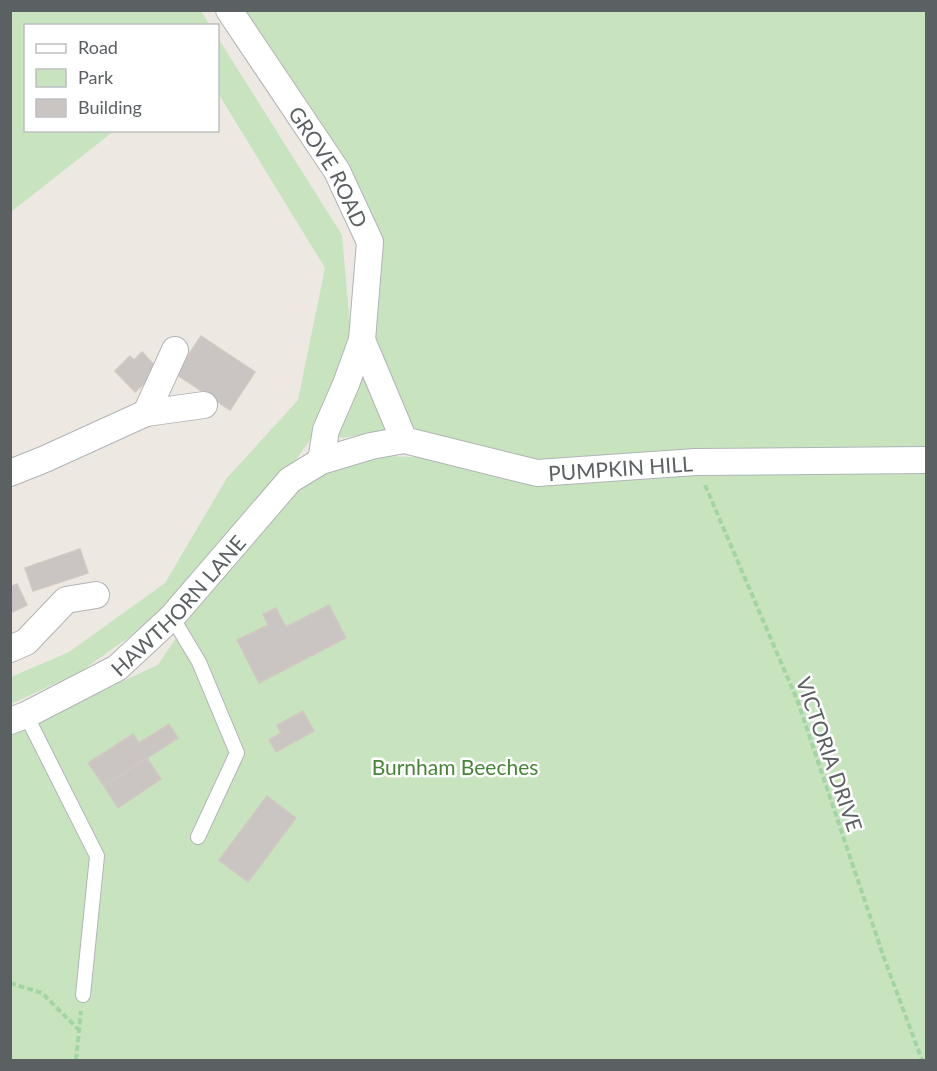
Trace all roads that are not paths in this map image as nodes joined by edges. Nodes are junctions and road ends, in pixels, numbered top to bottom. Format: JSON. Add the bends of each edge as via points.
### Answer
{"nodes":[{"id":1,"x":229,"y":10,"type":"edge"},
{"id":2,"x":362,"y":340,"type":"junction"},
{"id":3,"x":175,"y":350,"type":"dead end"},
{"id":4,"x":204,"y":405,"type":"dead end"},
{"id":5,"x":146,"y":413,"type":"junction"},
{"id":6,"x":404,"y":440,"type":"junction"},
{"id":7,"x":927,"y":460,"type":"edge"},
{"id":8,"x":321,"y":461,"type":"junction"},
{"id":9,"x":10,"y":472,"type":"edge"},
{"id":10,"x":96,"y":595,"type":"dead end"},
{"id":11,"x":172,"y":617,"type":"junction"},
{"id":12,"x":10,"y":649,"type":"edge"},
{"id":13,"x":18,"y":718,"type":"edge"},
{"id":14,"x":198,"y":837,"type":"dead end"},
{"id":15,"x":83,"y":995,"type":"road end"}],
"edges":[{"from":1,"to":2,"type":"street","name":"GROVE ROAD","via":[[337,171],[370,242]]},
{"from":2,"to":6,"type":"street","name":"GROVE ROAD"},
{"from":2,"to":8,"type":"street","name":"GROVE ROAD","via":[[326,430]]},
{"from":3,"to":5,"type":"street"},
{"from":4,"to":5,"type":"street"},
{"from":5,"to":9,"type":"street"},
{"from":6,"to":7,"type":"street","name":"PUMPKIN HILL","via":[[537,473],[696,462]]},
{"from":6,"to":8,"type":"street","name":"PUMPKIN HILL"},
{"from":8,"to":11,"type":"street","name":"HAWTHORN LANE","via":[[290,480]]},
{"from":10,"to":12,"type":"street","via":[[66,600],[26,642]]},
{"from":11,"to":13,"type":"street","name":"HAWTHORN LANE","via":[[117,668]]},
{"from":11,"to":14,"type":"lane","via":[[199,662],[237,753]]},
{"from":13,"to":15,"type":"lane","via":[[98,856]]}]}
